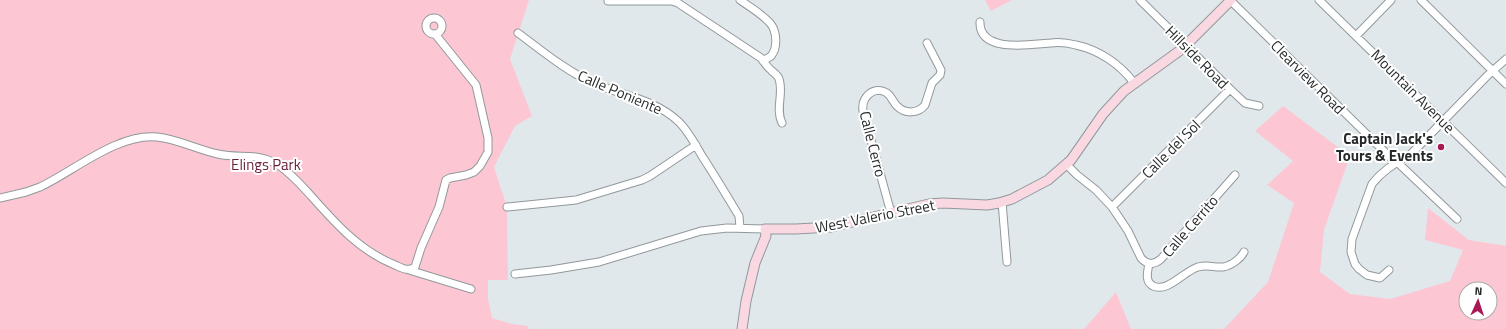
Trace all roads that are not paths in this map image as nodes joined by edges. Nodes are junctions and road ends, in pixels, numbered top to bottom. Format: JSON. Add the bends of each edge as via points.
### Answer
{"nodes":[{"id":1,"x":740,"y":0,"type":"edge"},
{"id":2,"x":1140,"y":0,"type":"edge"},
{"id":3,"x":1230,"y":0,"type":"edge"},
{"id":4,"x":1319,"y":0,"type":"edge"},
{"id":5,"x":1391,"y":0,"type":"edge"},
{"id":6,"x":1421,"y":0,"type":"edge"},
{"id":7,"x":608,"y":1,"type":"edge"},
{"id":8,"x":980,"y":22,"type":"dead end"},
{"id":9,"x":518,"y":33,"type":"dead end"},
{"id":10,"x":435,"y":34,"type":"dead end"},
{"id":11,"x":1356,"y":36,"type":"junction"},
{"id":12,"x":927,"y":43,"type":"dead end"},
{"id":13,"x":1186,"y":46,"type":"junction"},
{"id":14,"x":1506,"y":59,"type":"edge"},
{"id":15,"x":763,"y":61,"type":"junction"},
{"id":16,"x":1493,"y":71,"type":"junction"},
{"id":17,"x":1134,"y":83,"type":"junction"},
{"id":18,"x":1506,"y":84,"type":"edge"},
{"id":19,"x":1230,"y":89,"type":"junction"},
{"id":20,"x":1259,"y":106,"type":"dead end"},
{"id":21,"x":1443,"y":122,"type":"junction"},
{"id":22,"x":782,"y":123,"type":"dead end"},
{"id":23,"x":696,"y":146,"type":"junction"},
{"id":24,"x":1397,"y":162,"type":"junction"},
{"id":25,"x":1066,"y":165,"type":"junction"},
{"id":26,"x":1235,"y":175,"type":"dead end"},
{"id":27,"x":1506,"y":183,"type":"edge"},
{"id":28,"x":0,"y":198,"type":"edge"},
{"id":29,"x":1002,"y":202,"type":"junction"},
{"id":30,"x":507,"y":207,"type":"dead end"},
{"id":31,"x":1112,"y":207,"type":"junction"},
{"id":32,"x":891,"y":213,"type":"junction"},
{"id":33,"x":1457,"y":219,"type":"dead end"},
{"id":34,"x":740,"y":228,"type":"junction"},
{"id":35,"x":765,"y":230,"type":"junction"},
{"id":36,"x":1244,"y":252,"type":"dead end"},
{"id":37,"x":1007,"y":262,"type":"dead end"},
{"id":38,"x":1150,"y":263,"type":"junction"},
{"id":39,"x":409,"y":270,"type":"junction"},
{"id":40,"x":1389,"y":270,"type":"dead end"},
{"id":41,"x":515,"y":274,"type":"dead end"},
{"id":42,"x":471,"y":288,"type":"dead end"},
{"id":43,"x":742,"y":329,"type":"edge"}],
"edges":[{"from":1,"to":15,"type":"street","via":[[768,21],[774,29],[774,50],[771,56]]},
{"from":2,"to":13,"type":"street","name":"Hillside Road"},
{"from":3,"to":13,"type":"street","name":"West Valerio Street"},
{"from":3,"to":24,"type":"street","name":"Clearview Road"},
{"from":4,"to":11,"type":"street","name":"Mountain Avenue"},
{"from":5,"to":11,"type":"street"},
{"from":6,"to":16,"type":"street"},
{"from":7,"to":15,"type":"street","via":[[678,3]]},
{"from":8,"to":17,"type":"street","via":[[985,35],[996,43],[1066,43],[1091,50],[1119,67]]},
{"from":9,"to":23,"type":"street","name":"Calle Poniente","via":[[590,82],[649,102],[667,112],[685,129]]},
{"from":10,"to":39,"type":"street","via":[[476,85],[488,138],[488,152],[474,172],[446,180],[439,207],[415,268]]},
{"from":11,"to":21,"type":"street","name":"Mountain Avenue"},
{"from":12,"to":32,"type":"street","name":"Calle Cerro","via":[[941,70],[940,75],[932,83],[923,108],[916,112],[906,111],[888,94],[879,91],[867,96],[863,104]]},
{"from":13,"to":17,"type":"street","name":"West Valerio Street"},
{"from":13,"to":19,"type":"street","name":"Hillside Road"},
{"from":14,"to":16,"type":"street"},
{"from":15,"to":22,"type":"street","via":[[779,78],[779,114]]},
{"from":16,"to":18,"type":"street"},
{"from":16,"to":21,"type":"street"},
{"from":17,"to":25,"type":"street","name":"West Valerio Street","via":[[1113,102]]},
{"from":19,"to":20,"type":"street","name":"Hillside Road","via":[[1245,103]]},
{"from":19,"to":31,"type":"street","name":"Calle del Sol"},
{"from":21,"to":24,"type":"street","via":[[1410,155]]},
{"from":21,"to":27,"type":"street","name":"Mountain Avenue"},
{"from":23,"to":30,"type":"street","via":[[650,176],[636,182],[576,200]]},
{"from":23,"to":34,"type":"street","name":"Calle Poniente","via":[[739,216]]},
{"from":24,"to":33,"type":"street","name":"Clearview Road"},
{"from":24,"to":40,"type":"street","via":[[1372,184],[1351,242],[1352,258],[1358,269],[1374,278],[1380,278]]},
{"from":25,"to":29,"type":"street","name":"West Valerio Street","via":[[1035,188]]},
{"from":25,"to":31,"type":"street","name":"Calle Cerrito"},
{"from":26,"to":38,"type":"street","name":"Calle Cerrito","via":[[1161,259],[1156,263]]},
{"from":28,"to":39,"type":"street","via":[[40,187],[124,141],[147,136],[162,138],[220,154],[248,155],[275,163],[292,176],[336,224],[361,246],[389,263]]},
{"from":29,"to":32,"type":"street","name":"West Valerio Street","via":[[987,205],[929,204]]},
{"from":29,"to":37,"type":"street"},
{"from":31,"to":38,"type":"street","name":"Calle Cerrito","via":[[1141,258]]},
{"from":32,"to":35,"type":"street","name":"West Valerio Street","via":[[831,227]]},
{"from":34,"to":35,"type":"street","name":"West Valerio Street"},
{"from":34,"to":41,"type":"street","name":"West Valerio Street","via":[[701,231],[599,262]]},
{"from":35,"to":43,"type":"street","via":[[764,244],[760,249],[750,282]]},
{"from":36,"to":38,"type":"street","via":[[1227,267],[1196,268],[1172,283],[1160,287],[1148,281]]},
{"from":39,"to":42,"type":"street"}]}
